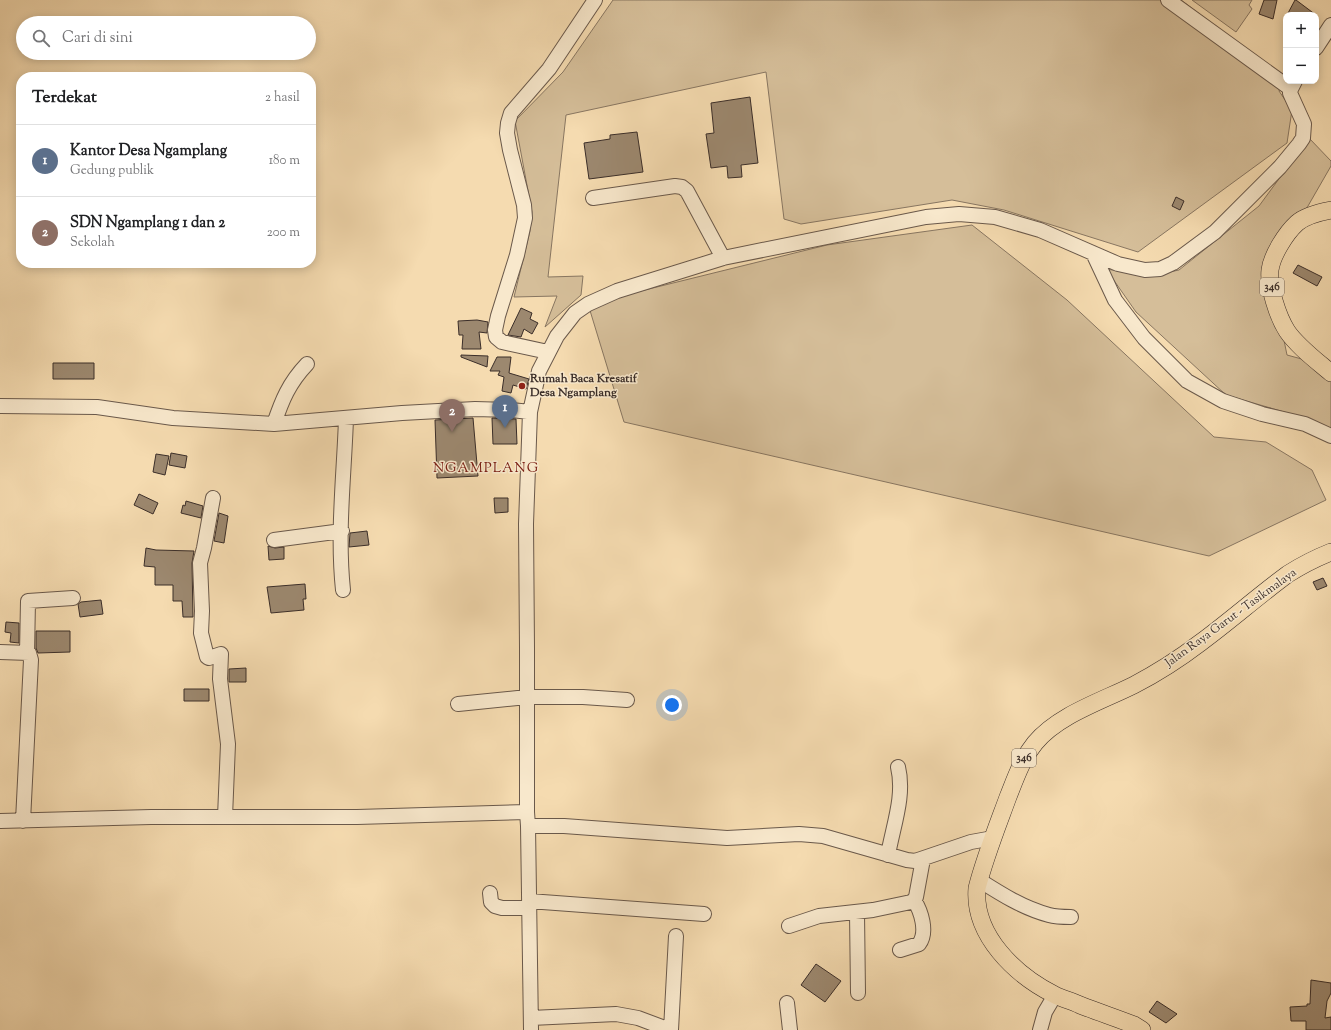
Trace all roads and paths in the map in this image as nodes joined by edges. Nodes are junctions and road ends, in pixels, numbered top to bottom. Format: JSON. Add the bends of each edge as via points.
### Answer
{"nodes":[{"id":1,"x":596,"y":0,"type":"edge"},
{"id":2,"x":1168,"y":0,"type":"edge"},
{"id":3,"x":1331,"y":25,"type":"edge"},
{"id":4,"x":1319,"y":43,"type":"edge"},
{"id":5,"x":1293,"y":85,"type":"edge"},
{"id":6,"x":593,"y":198,"type":"dead end"},
{"id":7,"x":1331,"y":210,"type":"edge"},
{"id":8,"x":1093,"y":253,"type":"junction"},
{"id":9,"x":723,"y":258,"type":"junction"},
{"id":10,"x":548,"y":352,"type":"junction"},
{"id":11,"x":307,"y":364,"type":"dead end"},
{"id":12,"x":1331,"y":373,"type":"edge"},
{"id":13,"x":0,"y":406,"type":"edge"},
{"id":14,"x":530,"y":412,"type":"junction"},
{"id":15,"x":346,"y":419,"type":"junction"},
{"id":16,"x":274,"y":424,"type":"junction"},
{"id":17,"x":1331,"y":436,"type":"edge"},
{"id":18,"x":213,"y":498,"type":"dead end"},
{"id":19,"x":342,"y":531,"type":"junction"},
{"id":20,"x":274,"y":540,"type":"dead end"},
{"id":21,"x":1331,"y":552,"type":"edge"},
{"id":22,"x":343,"y":590,"type":"dead end"},
{"id":23,"x":73,"y":598,"type":"dead end"},
{"id":24,"x":0,"y":652,"type":"edge"},
{"id":25,"x":27,"y":653,"type":"junction"},
{"id":26,"x":527,"y":697,"type":"junction"},
{"id":27,"x":627,"y":700,"type":"dead end"},
{"id":28,"x":458,"y":704,"type":"dead end"},
{"id":29,"x":898,"y":767,"type":"dead end"},
{"id":30,"x":225,"y":817,"type":"junction"},
{"id":31,"x":528,"y":819,"type":"junction"},
{"id":32,"x":0,"y":821,"type":"edge"},
{"id":33,"x":23,"y":821,"type":"junction"},
{"id":34,"x":993,"y":838,"type":"junction"},
{"id":35,"x":888,"y":855,"type":"junction"},
{"id":36,"x":923,"y":859,"type":"junction"},
{"id":37,"x":979,"y":880,"type":"junction"},
{"id":38,"x":490,"y":893,"type":"dead end"},
{"id":39,"x":914,"y":900,"type":"junction"},
{"id":40,"x":529,"y":904,"type":"junction"},
{"id":41,"x":858,"y":912,"type":"junction"},
{"id":42,"x":704,"y":914,"type":"dead end"},
{"id":43,"x":1071,"y":917,"type":"dead end"},
{"id":44,"x":789,"y":926,"type":"dead end"},
{"id":45,"x":676,"y":936,"type":"dead end"},
{"id":46,"x":900,"y":950,"type":"dead end"},
{"id":47,"x":858,"y":994,"type":"dead end"},
{"id":48,"x":1055,"y":995,"type":"junction"},
{"id":49,"x":787,"y":1003,"type":"dead end"},
{"id":50,"x":531,"y":1024,"type":"edge"},
{"id":51,"x":671,"y":1030,"type":"edge"},
{"id":52,"x":790,"y":1030,"type":"edge"},
{"id":53,"x":1040,"y":1030,"type":"edge"},
{"id":54,"x":1142,"y":1030,"type":"edge"}],
"edges":[{"from":1,"to":10,"type":"street","via":[[549,68],[511,113],[508,122],[507,133],[524,205],[524,218],[517,255],[495,334],[497,339],[505,343]]},
{"from":2,"to":5,"type":"street"},
{"from":3,"to":4,"type":"street"},
{"from":5,"to":8,"type":"street","via":[[1290,93],[1304,124],[1303,138],[1280,167],[1215,232],[1173,263],[1160,269],[1144,270],[1118,264]]},
{"from":6,"to":9,"type":"street","via":[[682,187],[687,191]]},
{"from":7,"to":12,"type":"main road","number":"346","via":[[1314,214],[1298,223],[1278,249],[1270,272],[1273,299],[1287,332]]},
{"from":8,"to":9,"type":"street","via":[[1040,230],[995,217],[959,214],[926,217]]},
{"from":8,"to":17,"type":"street","via":[[1115,300],[1144,338],[1187,381],[1223,401],[1305,424]]},
{"from":9,"to":10,"type":"street","via":[[617,291],[588,304],[575,313],[556,336]]},
{"from":10,"to":14,"type":"street","via":[[536,379]]},
{"from":11,"to":16,"type":"street","via":[[288,389]]},
{"from":13,"to":16,"type":"street","via":[[97,407],[173,418]]},
{"from":14,"to":15,"type":"street","via":[[475,409]]},
{"from":14,"to":26,"type":"street","via":[[526,524]]},
{"from":15,"to":16,"type":"street"},
{"from":15,"to":19,"type":"street"},
{"from":18,"to":30,"type":"street","via":[[200,563],[202,633],[207,657],[220,654],[220,679],[228,744]]},
{"from":19,"to":20,"type":"street"},
{"from":19,"to":22,"type":"street"},
{"from":21,"to":34,"type":"main road","name":"Jalan Raya Garut - Tasikmalaya","number":"346","via":[[1288,574],[1172,663],[1047,732],[1024,758]]},
{"from":23,"to":25,"type":"street","via":[[28,601]]},
{"from":24,"to":25,"type":"street"},
{"from":25,"to":33,"type":"street","via":[[31,660]]},
{"from":26,"to":27,"type":"street"},
{"from":26,"to":28,"type":"street"},
{"from":26,"to":31,"type":"street"},
{"from":29,"to":35,"type":"street","via":[[900,789]]},
{"from":30,"to":31,"type":"street"},
{"from":30,"to":33,"type":"street"},
{"from":31,"to":35,"type":"street","via":[[564,826],[727,838],[799,834],[823,836]]},
{"from":31,"to":40,"type":"street"},
{"from":32,"to":33,"type":"street"},
{"from":34,"to":36,"type":"street","via":[[971,842]]},
{"from":34,"to":37,"type":"main road","name":"Jalan Raya Garut - Tasikmalaya","number":"346"},
{"from":35,"to":36,"type":"street","via":[[915,861]]},
{"from":36,"to":39,"type":"street"},
{"from":37,"to":43,"type":"street","via":[[1013,902],[1050,915]]},
{"from":37,"to":48,"type":"main road","name":"Jalan Raya Garut - Tasikmalaya","number":"346","via":[[977,909],[988,936],[1008,961]]},
{"from":38,"to":40,"type":"street","via":[[491,902],[498,907]]},
{"from":39,"to":41,"type":"street","via":[[901,905]]},
{"from":39,"to":46,"type":"street","via":[[920,912],[924,936],[919,944]]},
{"from":40,"to":42,"type":"street"},
{"from":40,"to":50,"type":"street"},
{"from":41,"to":44,"type":"street","via":[[819,916]]},
{"from":41,"to":47,"type":"street"},
{"from":45,"to":51,"type":"street"},
{"from":48,"to":53,"type":"street","via":[[1045,1012]]},
{"from":48,"to":54,"type":"main road","name":"Jalan Raya Garut - Tasikmalaya","number":"346"},
{"from":49,"to":52,"type":"street"},
{"from":50,"to":51,"type":"street","via":[[616,1014],[638,1018]]}]}
